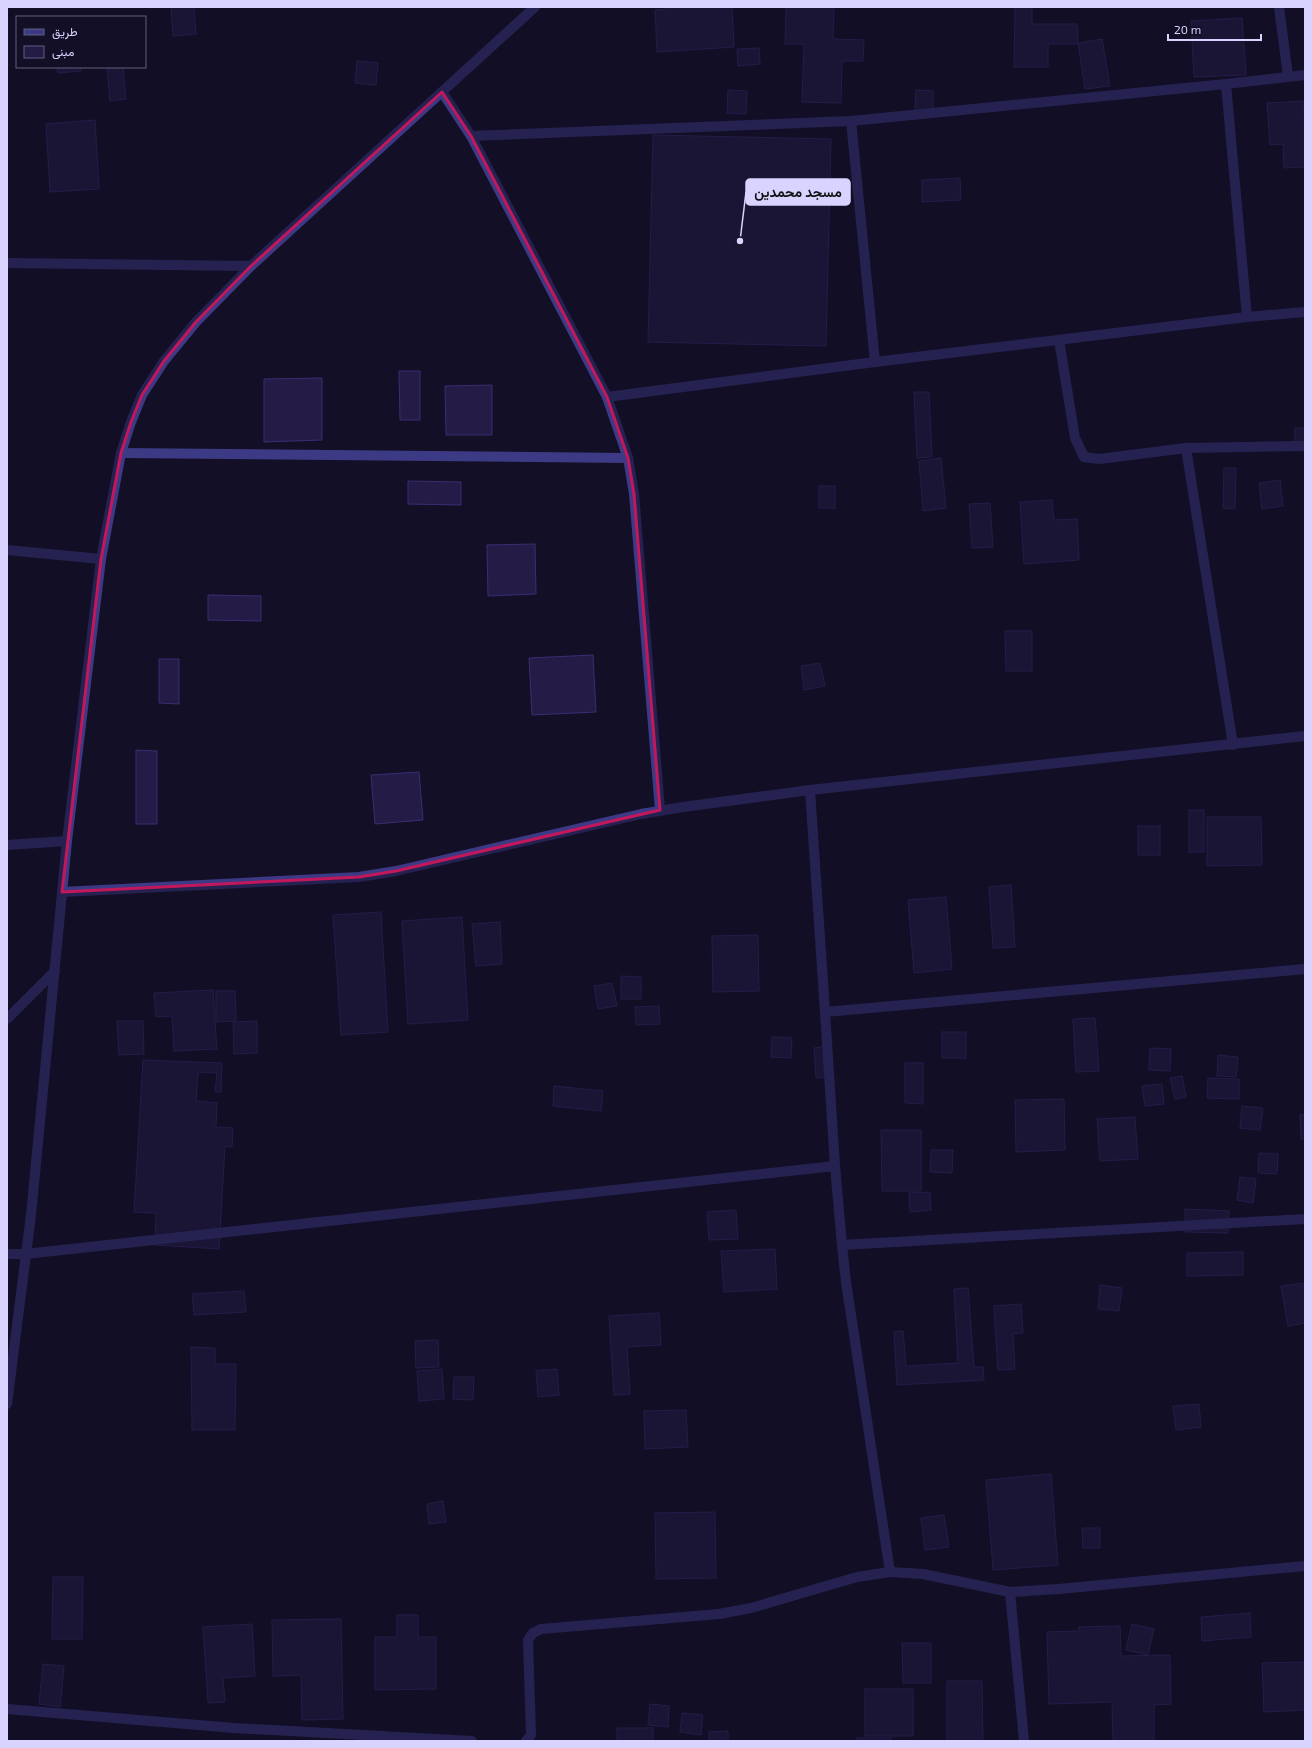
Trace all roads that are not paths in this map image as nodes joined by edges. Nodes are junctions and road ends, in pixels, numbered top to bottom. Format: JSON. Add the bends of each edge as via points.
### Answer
{"nodes":[{"id":1,"x":1279,"y":7,"type":"edge"},
{"id":2,"x":532,"y":8,"type":"edge"},
{"id":3,"x":1305,"y":75,"type":"edge"},
{"id":4,"x":1288,"y":76,"type":"junction"},
{"id":5,"x":1226,"y":84,"type":"junction"},
{"id":6,"x":442,"y":92,"type":"junction"},
{"id":7,"x":851,"y":121,"type":"junction"},
{"id":8,"x":471,"y":136,"type":"junction"},
{"id":9,"x":7,"y":262,"type":"edge"},
{"id":10,"x":251,"y":266,"type":"junction"},
{"id":11,"x":1305,"y":312,"type":"edge"},
{"id":12,"x":1247,"y":317,"type":"junction"},
{"id":13,"x":1059,"y":340,"type":"junction"},
{"id":14,"x":875,"y":362,"type":"junction"},
{"id":15,"x":607,"y":397,"type":"junction"},
{"id":16,"x":1305,"y":446,"type":"edge"},
{"id":17,"x":1186,"y":448,"type":"junction"},
{"id":18,"x":121,"y":453,"type":"junction"},
{"id":19,"x":628,"y":458,"type":"junction"},
{"id":20,"x":7,"y":550,"type":"edge"},
{"id":21,"x":101,"y":559,"type":"junction"},
{"id":22,"x":1305,"y":736,"type":"edge"},
{"id":23,"x":1233,"y":745,"type":"junction"},
{"id":24,"x":810,"y":790,"type":"junction"},
{"id":25,"x":660,"y":810,"type":"junction"},
{"id":26,"x":67,"y":841,"type":"junction"},
{"id":27,"x":7,"y":845,"type":"edge"},
{"id":28,"x":62,"y":892,"type":"junction"},
{"id":29,"x":1305,"y":969,"type":"edge"},
{"id":30,"x":55,"y":971,"type":"junction"},
{"id":31,"x":825,"y":1012,"type":"junction"},
{"id":32,"x":7,"y":1019,"type":"edge"},
{"id":33,"x":835,"y":1166,"type":"junction"},
{"id":34,"x":1305,"y":1219,"type":"edge"},
{"id":35,"x":842,"y":1245,"type":"junction"},
{"id":36,"x":7,"y":1254,"type":"edge"},
{"id":37,"x":25,"y":1254,"type":"junction"},
{"id":38,"x":7,"y":1404,"type":"edge"},
{"id":39,"x":1305,"y":1566,"type":"edge"},
{"id":40,"x":890,"y":1572,"type":"junction"},
{"id":41,"x":1010,"y":1592,"type":"junction"},
{"id":42,"x":7,"y":1709,"type":"edge"},
{"id":43,"x":472,"y":1741,"type":"edge"},
{"id":44,"x":526,"y":1741,"type":"edge"},
{"id":45,"x":1024,"y":1741,"type":"edge"}],
"edges":[{"from":1,"to":4,"type":"street"},
{"from":2,"to":6,"type":"street"},
{"from":3,"to":4,"type":"street"},
{"from":4,"to":5,"type":"street"},
{"from":5,"to":7,"type":"street"},
{"from":5,"to":12,"type":"street"},
{"from":6,"to":8,"type":"street"},
{"from":6,"to":10,"type":"street"},
{"from":7,"to":8,"type":"street"},
{"from":7,"to":14,"type":"street"},
{"from":8,"to":15,"type":"street"},
{"from":9,"to":10,"type":"street"},
{"from":10,"to":18,"type":"street","via":[[196,322],[164,361],[142,395]]},
{"from":11,"to":12,"type":"street"},
{"from":12,"to":13,"type":"street"},
{"from":13,"to":14,"type":"street"},
{"from":13,"to":17,"type":"street","via":[[1075,438],[1084,457],[1099,460]]},
{"from":14,"to":15,"type":"street"},
{"from":15,"to":19,"type":"street"},
{"from":16,"to":17,"type":"street"},
{"from":17,"to":23,"type":"street"},
{"from":18,"to":19,"type":"street"},
{"from":18,"to":21,"type":"street"},
{"from":19,"to":25,"type":"street","via":[[634,494]]},
{"from":20,"to":21,"type":"street"},
{"from":21,"to":26,"type":"street"},
{"from":22,"to":23,"type":"street"},
{"from":23,"to":24,"type":"street"},
{"from":24,"to":25,"type":"street"},
{"from":24,"to":31,"type":"street"},
{"from":25,"to":28,"type":"street","via":[[396,871],[359,877]]},
{"from":26,"to":27,"type":"street"},
{"from":26,"to":28,"type":"street"},
{"from":28,"to":30,"type":"street"},
{"from":29,"to":31,"type":"street"},
{"from":30,"to":32,"type":"street"},
{"from":30,"to":37,"type":"street","via":[[38,1153]]},
{"from":31,"to":33,"type":"street"},
{"from":33,"to":35,"type":"street"},
{"from":33,"to":37,"type":"street"},
{"from":34,"to":35,"type":"street"},
{"from":35,"to":40,"type":"street"},
{"from":36,"to":37,"type":"street"},
{"from":37,"to":38,"type":"street"},
{"from":39,"to":41,"type":"street"},
{"from":40,"to":41,"type":"street","via":[[923,1574]]},
{"from":40,"to":44,"type":"street","via":[[857,1577],[751,1608],[719,1614],[541,1629],[533,1633],[528,1640],[531,1735]]},
{"from":41,"to":45,"type":"street"},
{"from":42,"to":43,"type":"street","via":[[234,1728]]}]}
